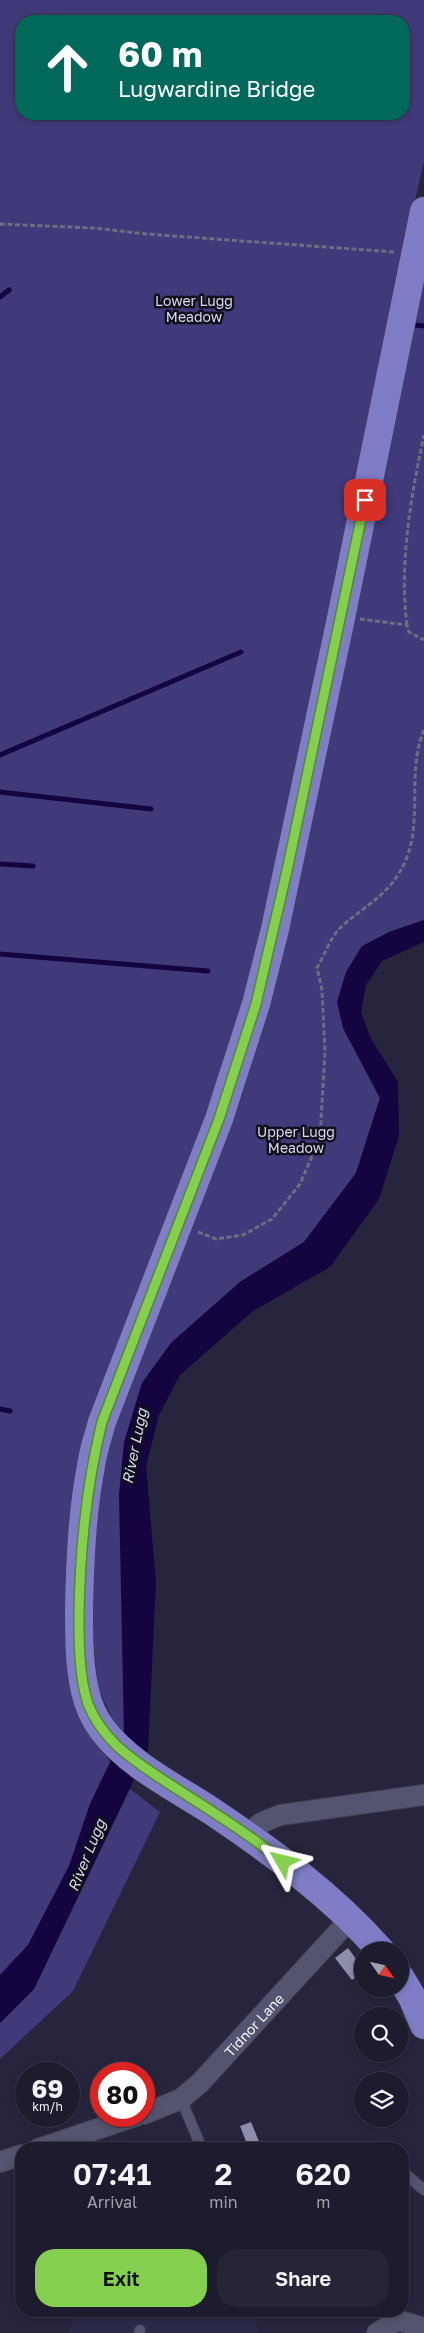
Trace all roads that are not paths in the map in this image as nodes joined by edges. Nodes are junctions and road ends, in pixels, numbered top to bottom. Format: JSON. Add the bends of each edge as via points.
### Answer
{"nodes":[{"id":1,"x":424,"y":212,"type":"edge"},
{"id":2,"x":424,"y":1795,"type":"edge"},
{"id":3,"x":246,"y":1835,"type":"junction"},
{"id":4,"x":350,"y":1918,"type":"junction"},
{"id":5,"x":373,"y":1942,"type":"edge"},
{"id":6,"x":409,"y":1992,"type":"edge"},
{"id":7,"x":424,"y":2025,"type":"edge"},
{"id":8,"x":181,"y":2099,"type":"junction"},
{"id":9,"x":155,"y":2110,"type":"edge"},
{"id":10,"x":103,"y":2127,"type":"edge"},
{"id":11,"x":59,"y":2142,"type":"edge"},
{"id":12,"x":199,"y":2142,"type":"edge"},
{"id":13,"x":15,"y":2157,"type":"edge"},
{"id":14,"x":0,"y":2162,"type":"edge"},
{"id":15,"x":409,"y":2177,"type":"edge"},
{"id":16,"x":424,"y":2190,"type":"edge"},
{"id":17,"x":424,"y":2328,"type":"edge"},
{"id":18,"x":376,"y":2333,"type":"edge"}],
"edges":[{"from":1,"to":3,"type":"highway","via":[[277,920],[256,1004],[219,1119],[102,1422],[91,1465],[83,1520],[79,1638],[84,1691],[89,1706],[116,1745]]},
{"from":2,"to":3,"type":"street","via":[[280,1815]]},
{"from":3,"to":4,"type":"highway"},
{"from":4,"to":5,"type":"highway"},
{"from":4,"to":8,"type":"street","name":"Tidnor Lane","via":[[200,2083]]},
{"from":6,"to":7,"type":"highway"},
{"from":8,"to":9,"type":"street","name":"Tidnor Lane"},
{"from":8,"to":12,"type":"lane"},
{"from":10,"to":11,"type":"street"},
{"from":13,"to":14,"type":"street"},
{"from":15,"to":16,"type":"lane"},
{"from":17,"to":18,"type":"street","via":[[398,2320]]}]}
